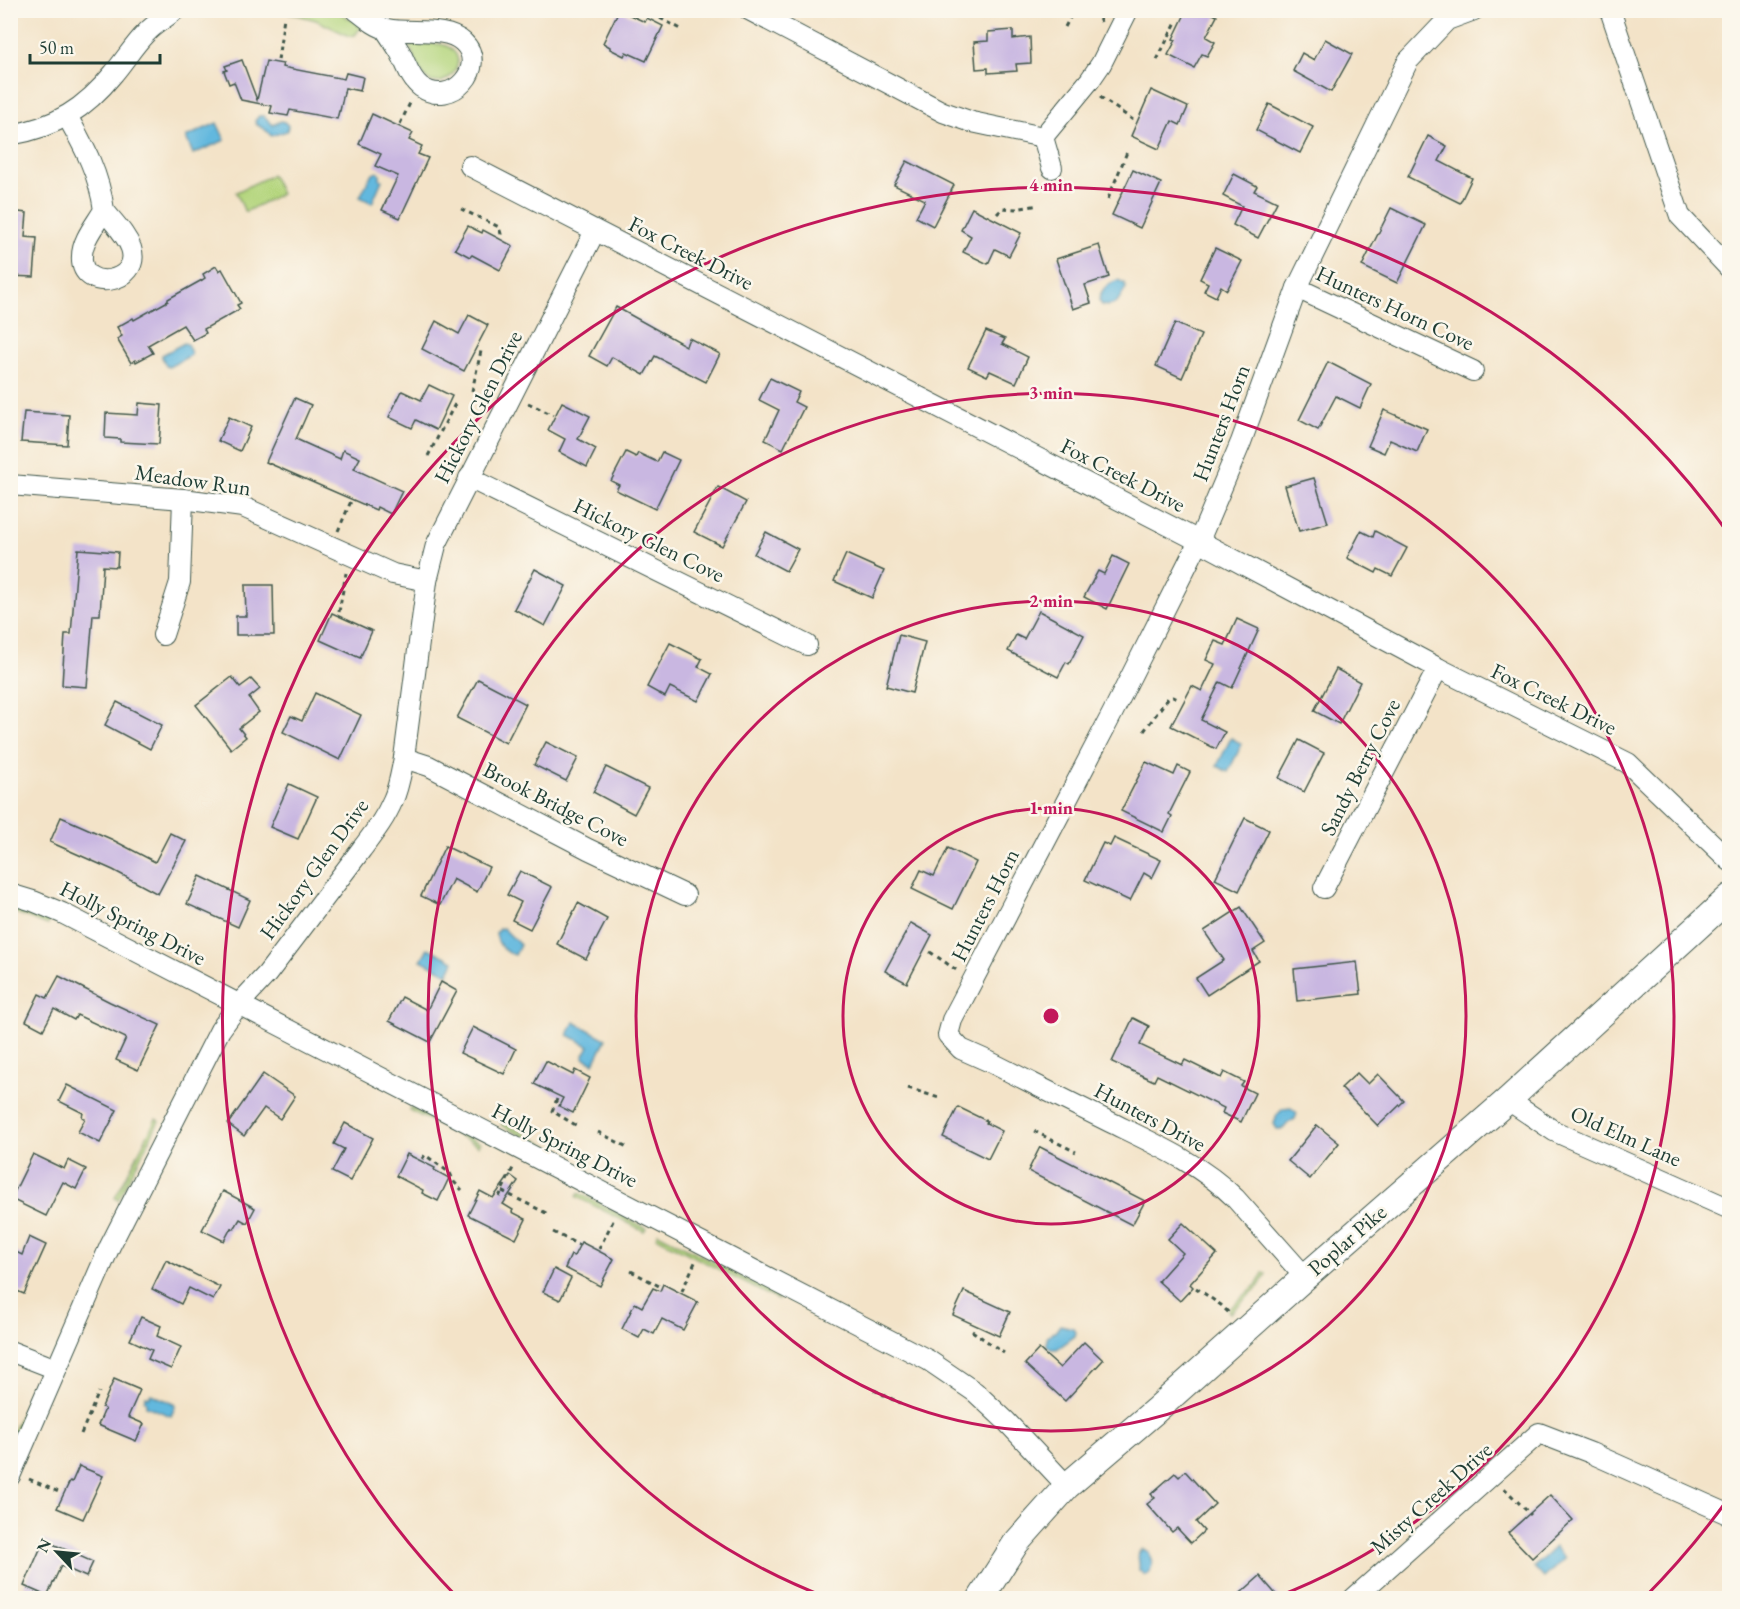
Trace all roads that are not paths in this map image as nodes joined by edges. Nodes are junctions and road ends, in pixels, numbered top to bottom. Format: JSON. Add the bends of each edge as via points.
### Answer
{"nodes":[{"id":1,"x":175,"y":10,"type":"edge"},
{"id":2,"x":356,"y":10,"type":"edge"},
{"id":3,"x":748,"y":10,"type":"edge"},
{"id":4,"x":1128,"y":10,"type":"edge"},
{"id":5,"x":1474,"y":10,"type":"edge"},
{"id":6,"x":1610,"y":10,"type":"edge"},
{"id":7,"x":385,"y":29,"type":"dead end"},
{"id":8,"x":67,"y":116,"type":"junction"},
{"id":9,"x":10,"y":135,"type":"edge"},
{"id":10,"x":1043,"y":137,"type":"junction"},
{"id":11,"x":470,"y":166,"type":"dead end"},
{"id":12,"x":1052,"y":168,"type":"dead end"},
{"id":13,"x":104,"y":210,"type":"dead end"},
{"id":14,"x":595,"y":231,"type":"junction"},
{"id":15,"x":1730,"y":269,"type":"edge"},
{"id":16,"x":1297,"y":288,"type":"junction"},
{"id":17,"x":1473,"y":371,"type":"dead end"},
{"id":18,"x":469,"y":478,"type":"junction"},
{"id":19,"x":10,"y":485,"type":"edge"},
{"id":20,"x":183,"y":499,"type":"junction"},
{"id":21,"x":1199,"y":541,"type":"junction"},
{"id":22,"x":427,"y":582,"type":"junction"},
{"id":23,"x":163,"y":635,"type":"dead end"},
{"id":24,"x":807,"y":645,"type":"dead end"},
{"id":25,"x":1438,"y":669,"type":"junction"},
{"id":26,"x":404,"y":758,"type":"junction"},
{"id":27,"x":1730,"y":861,"type":"edge"},
{"id":28,"x":1324,"y":888,"type":"dead end"},
{"id":29,"x":10,"y":894,"type":"edge"},
{"id":30,"x":685,"y":895,"type":"dead end"},
{"id":31,"x":1730,"y":897,"type":"edge"},
{"id":32,"x":239,"y":1004,"type":"junction"},
{"id":33,"x":948,"y":1035,"type":"joint"},
{"id":34,"x":1508,"y":1100,"type":"junction"},
{"id":35,"x":1730,"y":1209,"type":"edge"},
{"id":36,"x":1305,"y":1277,"type":"junction"},
{"id":37,"x":10,"y":1351,"type":"edge"},
{"id":38,"x":56,"y":1369,"type":"junction"},
{"id":39,"x":17,"y":1476,"type":"edge"},
{"id":40,"x":1067,"y":1486,"type":"junction"},
{"id":41,"x":1730,"y":1515,"type":"edge"},
{"id":42,"x":981,"y":1599,"type":"edge"},
{"id":43,"x":1354,"y":1599,"type":"edge"}],
"edges":[{"from":1,"to":8,"type":"street","via":[[148,31],[114,74]]},
{"from":2,"to":7,"type":"street"},
{"from":3,"to":10,"type":"street","via":[[943,112]]},
{"from":4,"to":10,"type":"street","via":[[1101,64]]},
{"from":5,"to":16,"type":"street","name":"Hunters Horn","via":[[1448,20],[1408,61]]},
{"from":6,"to":15,"type":"street","via":[[1680,216]]},
{"from":8,"to":9,"type":"street","via":[[32,131]]},
{"from":8,"to":13,"type":"street","via":[[89,155]]},
{"from":10,"to":12,"type":"street"},
{"from":11,"to":14,"type":"street","name":"Fox Creek Drive"},
{"from":14,"to":18,"type":"street","name":"Hickory Glen Drive"},
{"from":14,"to":21,"type":"street","name":"Fox Creek Drive"},
{"from":16,"to":17,"type":"street","name":"Hunters Horn Cove"},
{"from":16,"to":21,"type":"street","name":"Hunters Horn","via":[[1241,442]]},
{"from":18,"to":22,"type":"street","name":"Hickory Glen Drive","via":[[436,545]]},
{"from":18,"to":24,"type":"street","name":"Hickory Glen Cove"},
{"from":19,"to":20,"type":"street","name":"Meadow Run"},
{"from":20,"to":22,"type":"street","name":"Meadow Run","via":[[243,507],[374,566]]},
{"from":20,"to":23,"type":"street","via":[[180,582]]},
{"from":21,"to":25,"type":"street","name":"Fox Creek Drive"},
{"from":21,"to":33,"type":"street","name":"Hunters Horn","via":[[952,1020]]},
{"from":22,"to":26,"type":"street","name":"Hickory Glen Drive"},
{"from":25,"to":27,"type":"street","name":"Fox Creek Drive","via":[[1628,763]]},
{"from":25,"to":28,"type":"street","name":"Sandy Berry Cove"},
{"from":26,"to":30,"type":"street","name":"Brook Bridge Cove","via":[[429,766]]},
{"from":26,"to":32,"type":"street","name":"Hickory Glen Drive","via":[[393,801],[376,831],[267,974]]},
{"from":29,"to":32,"type":"street","name":"Holly Spring Drive","via":[[62,913]]},
{"from":31,"to":34,"type":"main road","name":"Poplar Pike"},
{"from":32,"to":38,"type":"street","name":"Hickory Glen Drive","via":[[220,1030],[127,1211]]},
{"from":32,"to":40,"type":"street","name":"Holly Spring Drive","via":[[928,1360],[975,1392]]},
{"from":33,"to":36,"type":"street","name":"Hunters Drive","via":[[961,1049],[1149,1141],[1210,1177],[1235,1198]]},
{"from":34,"to":35,"type":"street","name":"Old Elm Lane","via":[[1554,1131]]},
{"from":34,"to":36,"type":"main road","name":"Poplar Pike"},
{"from":36,"to":40,"type":"main road","name":"Poplar Pike"},
{"from":37,"to":38,"type":"street"},
{"from":38,"to":39,"type":"street","name":"Hickory Glen Drive"},
{"from":40,"to":42,"type":"main road","name":"Poplar Pike","via":[[1016,1543]]},
{"from":41,"to":43,"type":"street","name":"Misty Creek Drive","via":[[1539,1433]]}]}
